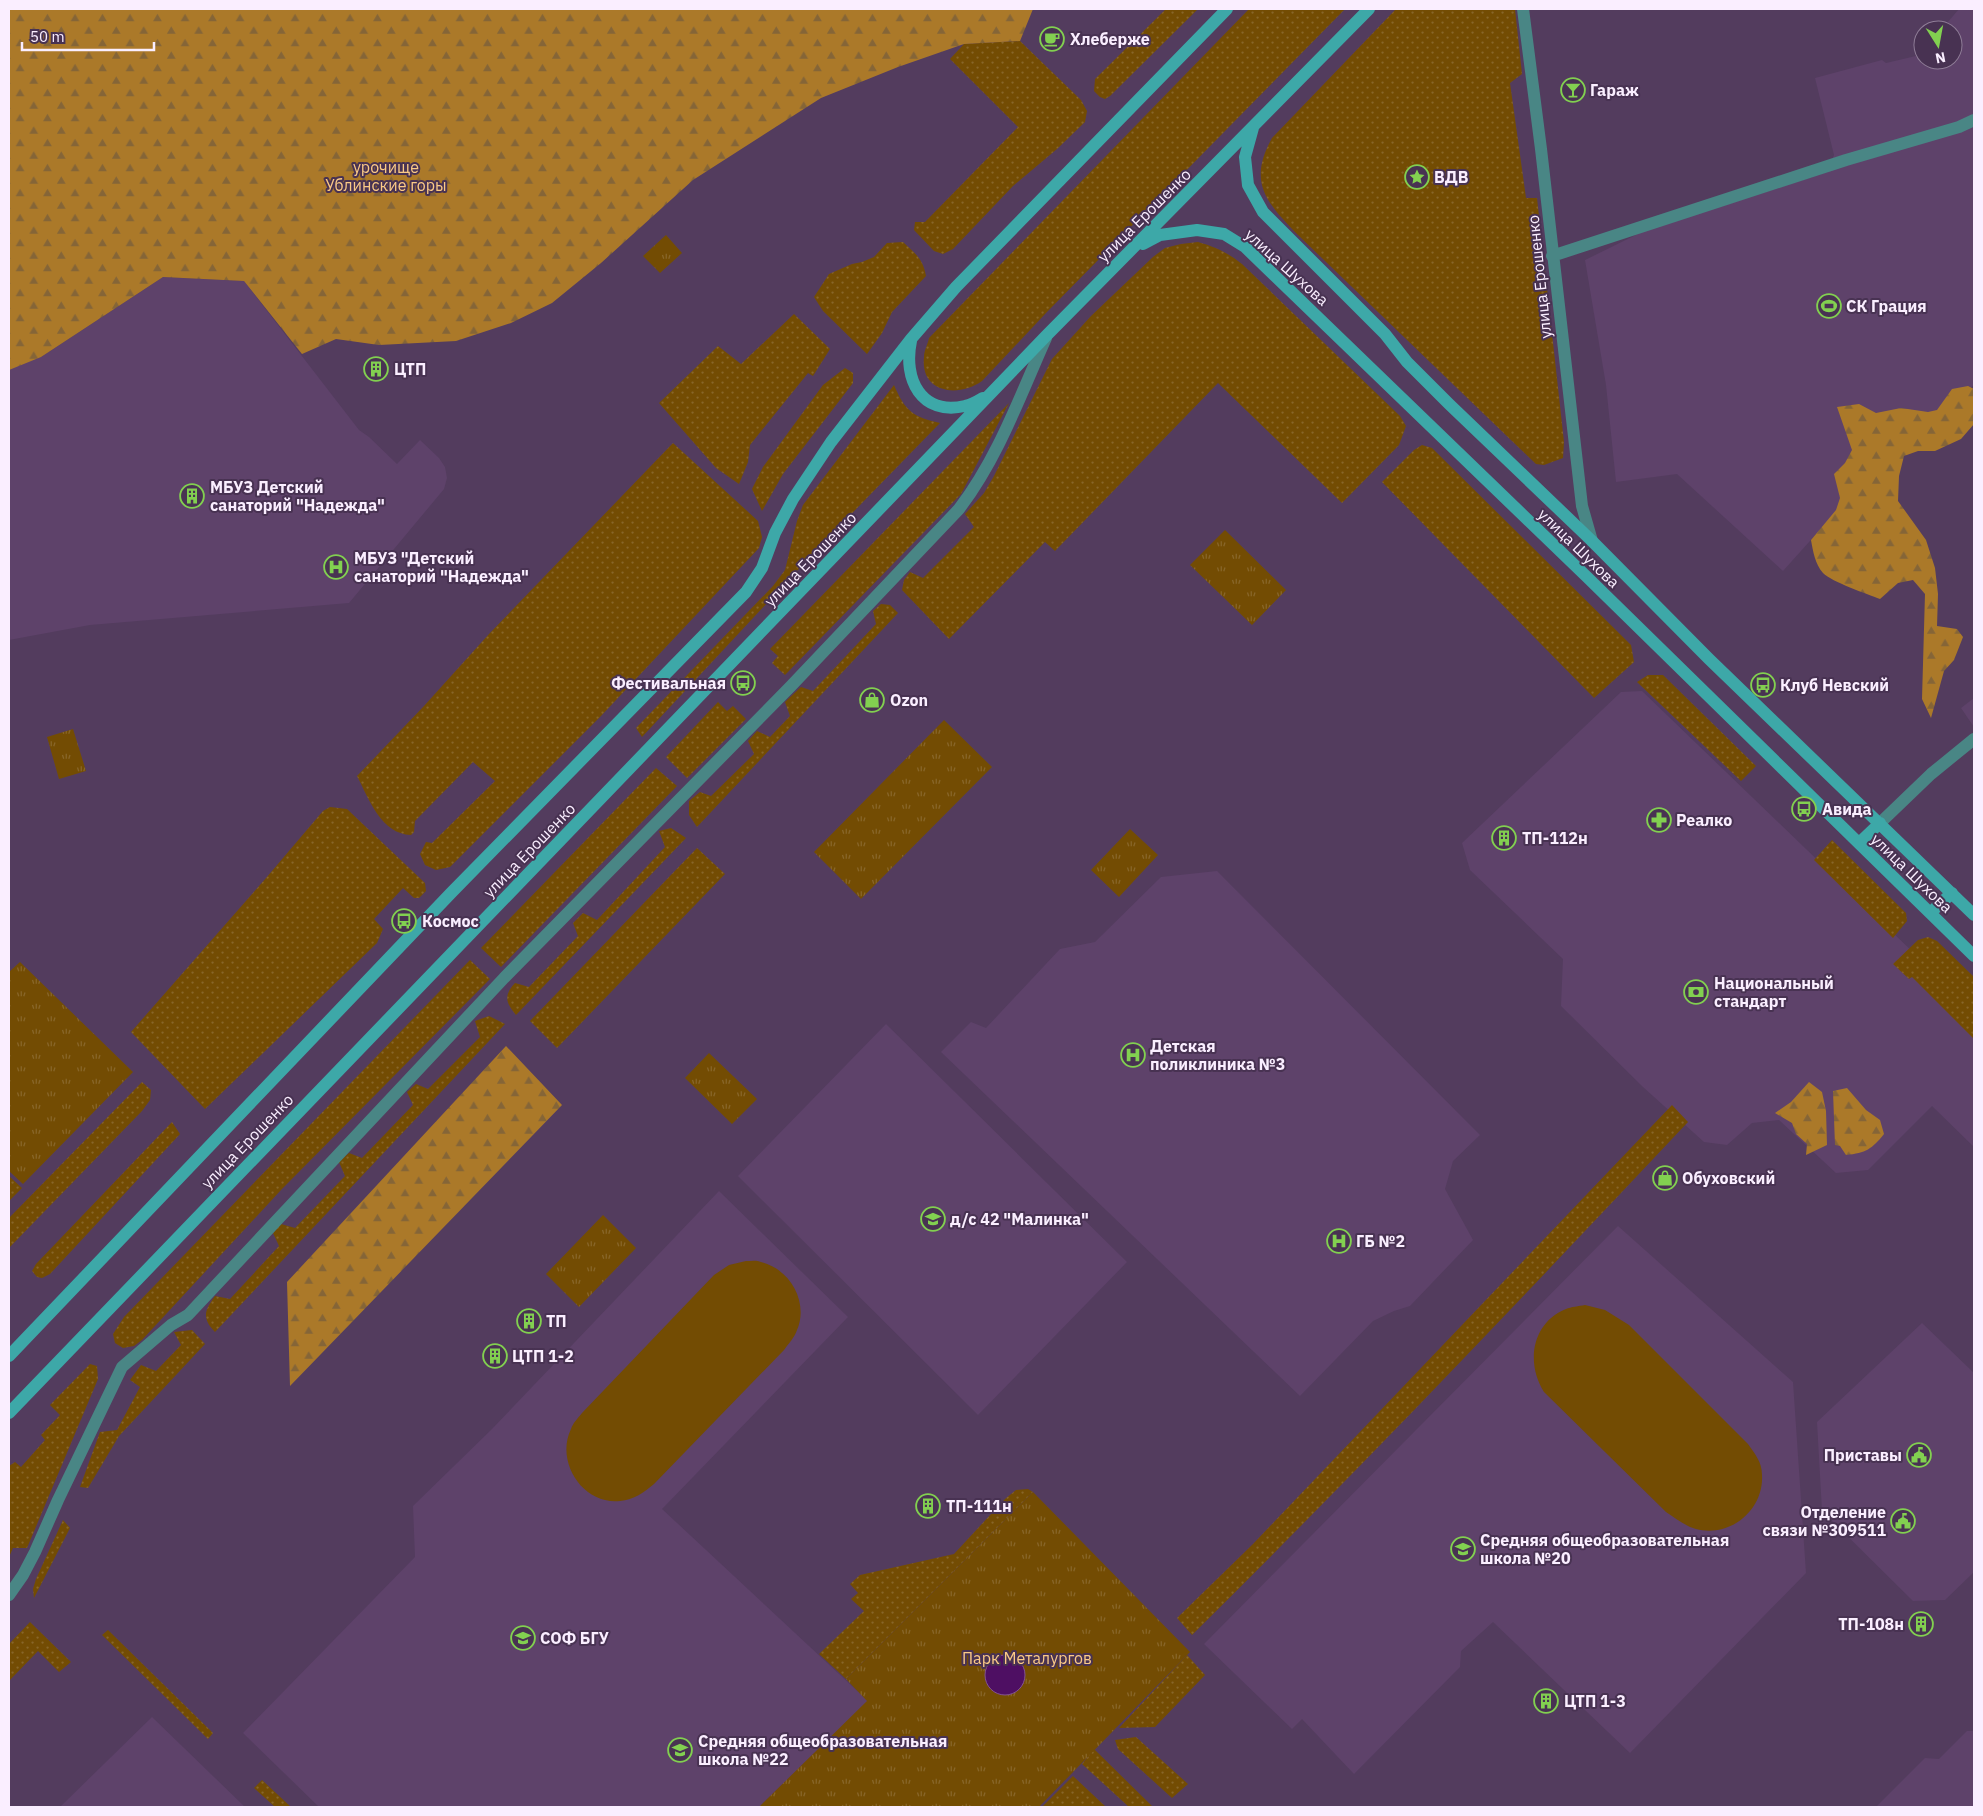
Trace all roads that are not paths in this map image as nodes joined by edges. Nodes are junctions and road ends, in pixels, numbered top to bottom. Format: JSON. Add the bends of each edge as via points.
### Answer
{"nodes":[{"id":1,"x":1227,"y":9,"type":"edge"},
{"id":2,"x":1369,"y":9,"type":"edge"},
{"id":3,"x":1523,"y":9,"type":"edge"},
{"id":4,"x":1974,"y":120,"type":"edge"},
{"id":5,"x":1252,"y":128,"type":"junction"},
{"id":6,"x":1134,"y":248,"type":"junction"},
{"id":7,"x":1552,"y":256,"type":"junction"},
{"id":8,"x":1046,"y":336,"type":"junction"},
{"id":9,"x":911,"y":339,"type":"junction"},
{"id":10,"x":989,"y":396,"type":"junction"},
{"id":11,"x":1592,"y":541,"type":"junction"},
{"id":12,"x":1974,"y":739,"type":"edge"},
{"id":13,"x":1880,"y":823,"type":"junction"},
{"id":14,"x":1859,"y":843,"type":"junction"},
{"id":15,"x":1952,"y":893,"type":"junction"},
{"id":16,"x":1930,"y":913,"type":"junction"},
{"id":17,"x":1974,"y":915,"type":"edge"},
{"id":18,"x":1974,"y":956,"type":"edge"},
{"id":19,"x":9,"y":1356,"type":"edge"},
{"id":20,"x":9,"y":1413,"type":"edge"},
{"id":21,"x":9,"y":1595,"type":"edge"}],
"edges":[{"from":1,"to":9,"type":"main road","name":"улица Ерошенко","via":[[956,287]]},
{"from":2,"to":5,"type":"main road","name":"улица Ерошенко"},
{"from":3,"to":7,"type":"street","name":"улица Ерошенко"},
{"from":4,"to":7,"type":"street"},
{"from":5,"to":6,"type":"main road","name":"улица Ерошенко"},
{"from":5,"to":11,"type":"main road","name":"улица Шухова","via":[[1245,156],[1248,184],[1263,212],[1385,334],[1435,390]]},
{"from":6,"to":8,"type":"main road","name":"улица Ерошенко"},
{"from":6,"to":14,"type":"main road","name":"улица Шухова","via":[[1160,235],[1197,230],[1224,234],[1245,247]]},
{"from":7,"to":11,"type":"street","name":"улица Ерошенко","via":[[1582,506]]},
{"from":8,"to":10,"type":"main road","name":"улица Ерошенко"},
{"from":8,"to":21,"type":"street","name":"улица Ерошенко","via":[[1010,419],[975,488],[959,509],[791,686],[504,978],[188,1315],[171,1325],[122,1367],[35,1552]]},
{"from":9,"to":10,"type":"main road","name":"улица Ерошенко","via":[[907,357],[909,373],[926,401],[956,407]]},
{"from":9,"to":19,"type":"main road","name":"улица Ерошенко","via":[[831,442],[793,498],[775,532],[762,568],[746,592],[451,893]]},
{"from":10,"to":20,"type":"main road","name":"улица Ерошенко"},
{"from":11,"to":13,"type":"main road","name":"улица Шухова"},
{"from":12,"to":13,"type":"street","via":[[1931,774]]},
{"from":13,"to":14,"type":"main road"},
{"from":13,"to":15,"type":"main road","name":"улица Шухова"},
{"from":14,"to":16,"type":"main road","name":"улица Шухова"},
{"from":15,"to":16,"type":"main road"},
{"from":15,"to":17,"type":"main road","name":"улица Шухова"},
{"from":16,"to":18,"type":"main road","name":"улица Шухова"}]}
